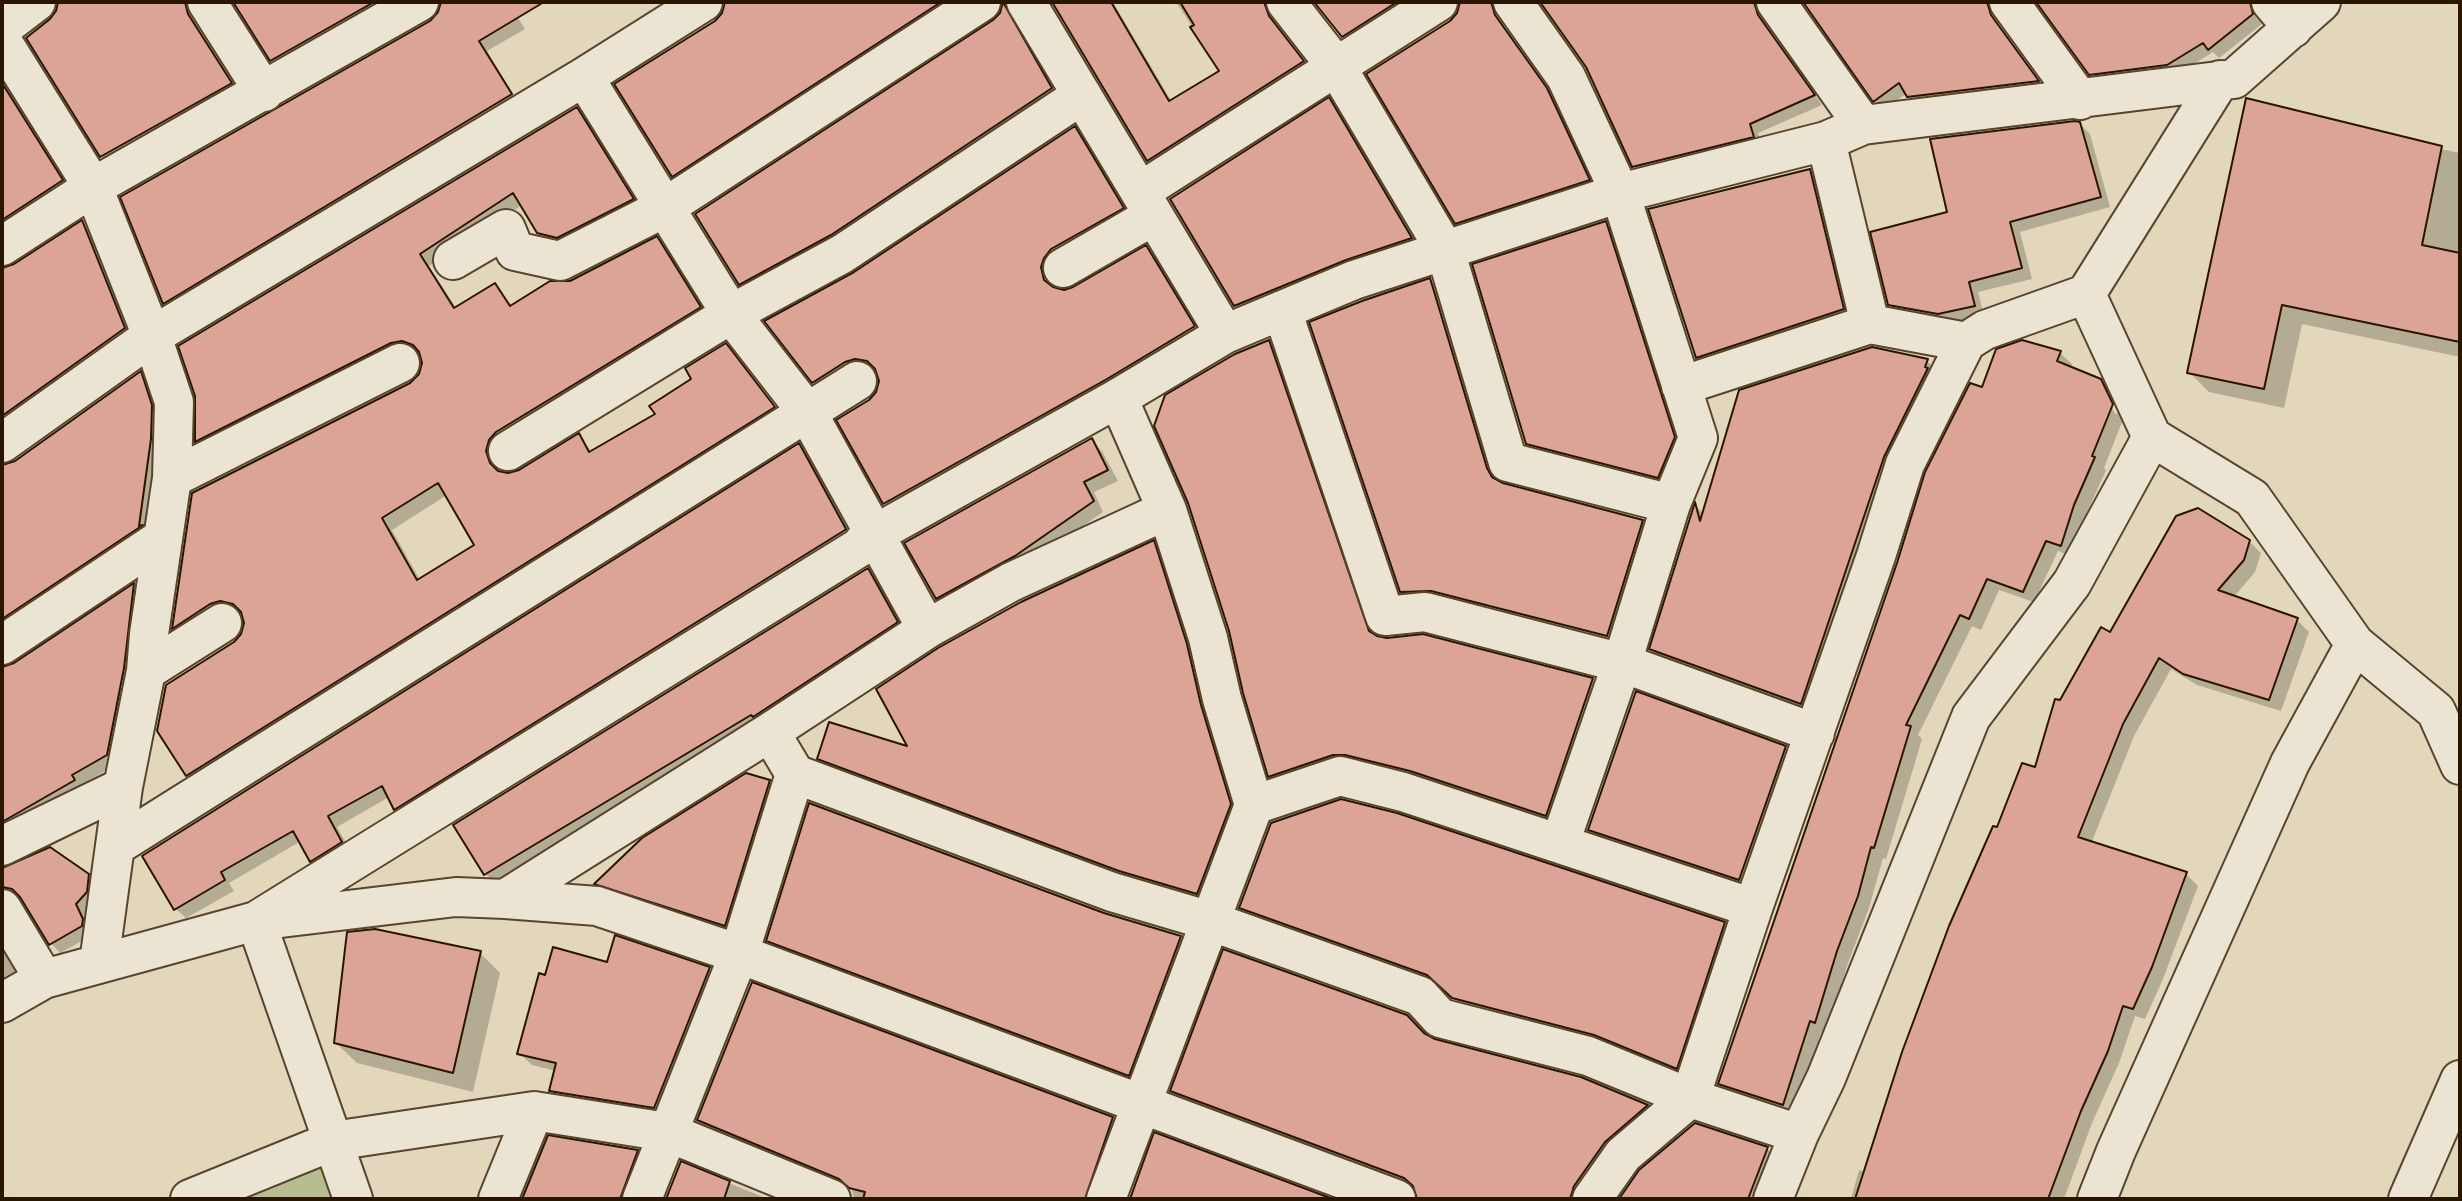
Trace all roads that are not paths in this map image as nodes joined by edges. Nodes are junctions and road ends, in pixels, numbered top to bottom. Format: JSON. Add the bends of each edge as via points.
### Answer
{"nodes":[{"id":1,"x":36,"y":2,"type":"edge"},
{"id":2,"x":207,"y":2,"type":"edge"},
{"id":3,"x":419,"y":2,"type":"edge"},
{"id":4,"x":703,"y":2,"type":"edge"},
{"id":5,"x":981,"y":2,"type":"edge"},
{"id":6,"x":1026,"y":2,"type":"edge"},
{"id":7,"x":1286,"y":2,"type":"edge"},
{"id":8,"x":1438,"y":2,"type":"edge"},
{"id":9,"x":1513,"y":2,"type":"edge"},
{"id":10,"x":1776,"y":2,"type":"edge"},
{"id":11,"x":2009,"y":2,"type":"edge"},
{"id":12,"x":2321,"y":2,"type":"edge"},
{"id":13,"x":656,"y":14,"type":"edge"},
{"id":14,"x":2282,"y":15,"type":"edge"},
{"id":15,"x":2,"y":28,"type":"edge"},
{"id":16,"x":2,"y":41,"type":"edge"},
{"id":17,"x":1336,"y":66,"type":"junction"},
{"id":18,"x":584,"y":77,"type":"junction"},
{"id":19,"x":2220,"y":80,"type":"junction"},
{"id":20,"x":264,"y":92,"type":"junction"},
{"id":21,"x":1082,"y":95,"type":"junction"},
{"id":22,"x":2080,"y":100,"type":"junction"},
{"id":23,"x":1863,"y":125,"type":"junction"},
{"id":24,"x":1826,"y":141,"type":"junction"},
{"id":25,"x":93,"y":187,"type":"junction"},
{"id":26,"x":1620,"y":193,"type":"junction"},
{"id":27,"x":1147,"y":204,"type":"junction"},
{"id":28,"x":664,"y":208,"type":"junction"},
{"id":29,"x":2,"y":246,"type":"edge"},
{"id":30,"x":1445,"y":250,"type":"junction"},
{"id":31,"x":453,"y":260,"type":"dead end"},
{"id":32,"x":1063,"y":268,"type":"dead end"},
{"id":33,"x":2086,"y":294,"type":"junction"},
{"id":34,"x":1282,"y":310,"type":"junction"},
{"id":35,"x":731,"y":314,"type":"junction"},
{"id":36,"x":1870,"y":324,"type":"junction"},
{"id":37,"x":1225,"y":334,"type":"junction"},
{"id":38,"x":152,"y":336,"type":"junction"},
{"id":39,"x":1966,"y":342,"type":"junction"},
{"id":40,"x":400,"y":363,"type":"dead end"},
{"id":41,"x":857,"y":381,"type":"dead end"},
{"id":42,"x":1681,"y":386,"type":"junction"},
{"id":43,"x":1118,"y":398,"type":"junction"},
{"id":44,"x":807,"y":412,"type":"junction"},
{"id":45,"x":2152,"y":437,"type":"junction"},
{"id":46,"x":2,"y":443,"type":"edge"},
{"id":47,"x":508,"y":451,"type":"dead end"},
{"id":48,"x":172,"y":478,"type":"junction"},
{"id":49,"x":1671,"y":504,"type":"junction"},
{"id":50,"x":1167,"y":510,"type":"junction"},
{"id":51,"x":875,"y":534,"type":"junction"},
{"id":52,"x":161,"y":539,"type":"junction"},
{"id":53,"x":222,"y":623,"type":"dead end"},
{"id":54,"x":927,"y":629,"type":"junction"},
{"id":55,"x":2355,"y":644,"type":"junction"},
{"id":56,"x":2,"y":645,"type":"edge"},
{"id":57,"x":1622,"y":663,"type":"junction"},
{"id":58,"x":146,"y":671,"type":"junction"},
{"id":59,"x":770,"y":732,"type":"junction"},
{"id":60,"x":1815,"y":733,"type":"junction"},
{"id":61,"x":2460,"y":765,"type":"edge"},
{"id":62,"x":795,"y":774,"type":"junction"},
{"id":63,"x":123,"y":787,"type":"junction"},
{"id":64,"x":1254,"y":805,"type":"junction"},
{"id":65,"x":1560,"y":843,"type":"junction"},
{"id":66,"x":2,"y":846,"type":"edge"},
{"id":67,"x":116,"y":846,"type":"junction"},
{"id":68,"x":505,"y":899,"type":"junction"},
{"id":69,"x":1753,"y":908,"type":"junction"},
{"id":70,"x":2,"y":909,"type":"edge"},
{"id":71,"x":256,"y":921,"type":"junction"},
{"id":72,"x":1210,"y":921,"type":"junction"},
{"id":73,"x":739,"y":954,"type":"junction"},
{"id":74,"x":99,"y":963,"type":"junction"},
{"id":75,"x":44,"y":979,"type":"junction"},
{"id":76,"x":2,"y":1003,"type":"edge"},
{"id":77,"x":2460,"y":1080,"type":"edge"},
{"id":78,"x":1690,"y":1098,"type":"junction"},
{"id":79,"x":1141,"y":1102,"type":"junction"},
{"id":80,"x":534,"y":1111,"type":"junction"},
{"id":81,"x":667,"y":1132,"type":"junction"},
{"id":82,"x":1799,"y":1134,"type":"junction"},
{"id":83,"x":333,"y":1141,"type":"junction"},
{"id":84,"x":190,"y":1199,"type":"edge"},
{"id":85,"x":353,"y":1199,"type":"edge"},
{"id":86,"x":498,"y":1199,"type":"edge"},
{"id":87,"x":642,"y":1199,"type":"edge"},
{"id":88,"x":831,"y":1199,"type":"edge"},
{"id":89,"x":1106,"y":1199,"type":"edge"},
{"id":90,"x":1396,"y":1199,"type":"edge"},
{"id":91,"x":1592,"y":1199,"type":"edge"},
{"id":92,"x":1773,"y":1199,"type":"edge"},
{"id":93,"x":2097,"y":1199,"type":"edge"},
{"id":94,"x":2408,"y":1199,"type":"edge"}],
"edges":[{"from":1,"to":15,"type":"street"},
{"from":2,"to":20,"type":"street"},
{"from":3,"to":20,"type":"street"},
{"from":4,"to":13,"type":"street"},
{"from":5,"to":28,"type":"street"},
{"from":6,"to":21,"type":"street"},
{"from":7,"to":17,"type":"street"},
{"from":8,"to":17,"type":"street"},
{"from":9,"to":26,"type":"street","via":[[1566,77]]},
{"from":10,"to":23,"type":"street"},
{"from":11,"to":22,"type":"street"},
{"from":12,"to":14,"type":"street"},
{"from":13,"to":18,"type":"street"},
{"from":14,"to":19,"type":"street","via":[[2234,79]]},
{"from":16,"to":25,"type":"street"},
{"from":17,"to":27,"type":"street"},
{"from":17,"to":30,"type":"street"},
{"from":18,"to":28,"type":"street"},
{"from":18,"to":38,"type":"street"},
{"from":19,"to":22,"type":"street"},
{"from":19,"to":33,"type":"street"},
{"from":20,"to":25,"type":"street"},
{"from":21,"to":27,"type":"street"},
{"from":21,"to":35,"type":"street","via":[[842,254]]},
{"from":22,"to":23,"type":"street"},
{"from":23,"to":24,"type":"street"},
{"from":24,"to":26,"type":"street"},
{"from":24,"to":36,"type":"street"},
{"from":25,"to":29,"type":"street"},
{"from":25,"to":38,"type":"street"},
{"from":26,"to":30,"type":"street"},
{"from":26,"to":42,"type":"street"},
{"from":27,"to":32,"type":"street"},
{"from":27,"to":37,"type":"street"},
{"from":28,"to":31,"type":"street","via":[[560,261],[515,251],[506,229]]},
{"from":28,"to":35,"type":"street"},
{"from":30,"to":34,"type":"street"},
{"from":30,"to":49,"type":"street","via":[[1508,462]]},
{"from":33,"to":39,"type":"street","via":[[1985,330]]},
{"from":33,"to":45,"type":"street"},
{"from":34,"to":37,"type":"street"},
{"from":34,"to":57,"type":"street","via":[[1385,616],[1425,612]]},
{"from":35,"to":44,"type":"street"},
{"from":35,"to":47,"type":"street"},
{"from":36,"to":39,"type":"street"},
{"from":36,"to":42,"type":"street"},
{"from":37,"to":43,"type":"street"},
{"from":38,"to":46,"type":"street"},
{"from":38,"to":48,"type":"street","via":[[174,402]]},
{"from":39,"to":60,"type":"street","via":[[1905,464]]},
{"from":40,"to":48,"type":"street"},
{"from":41,"to":44,"type":"street"},
{"from":42,"to":49,"type":"street","via":[[1698,438]]},
{"from":43,"to":50,"type":"street"},
{"from":43,"to":51,"type":"street"},
{"from":44,"to":51,"type":"street"},
{"from":44,"to":67,"type":"street"},
{"from":45,"to":55,"type":"street","via":[[2252,498]]},
{"from":45,"to":82,"type":"street","via":[[2072,583],[1971,717]]},
{"from":48,"to":52,"type":"street"},
{"from":49,"to":57,"type":"street"},
{"from":50,"to":54,"type":"street","via":[[1011,582]]},
{"from":50,"to":64,"type":"street"},
{"from":51,"to":54,"type":"street"},
{"from":51,"to":71,"type":"street"},
{"from":52,"to":56,"type":"street"},
{"from":52,"to":58,"type":"street"},
{"from":53,"to":58,"type":"street"},
{"from":54,"to":59,"type":"street"},
{"from":55,"to":61,"type":"street","via":[[2436,711]]},
{"from":55,"to":93,"type":"street","via":[[2290,763]]},
{"from":57,"to":60,"type":"street"},
{"from":57,"to":65,"type":"street"},
{"from":58,"to":63,"type":"street"},
{"from":59,"to":62,"type":"street"},
{"from":59,"to":68,"type":"street"},
{"from":60,"to":69,"type":"street"},
{"from":62,"to":72,"type":"street","via":[[1112,892]]},
{"from":62,"to":73,"type":"street"},
{"from":63,"to":66,"type":"street"},
{"from":63,"to":67,"type":"street"},
{"from":64,"to":65,"type":"street","via":[[1340,776]]},
{"from":64,"to":72,"type":"street"},
{"from":65,"to":69,"type":"street"},
{"from":67,"to":74,"type":"street"},
{"from":68,"to":71,"type":"street","via":[[456,897]]},
{"from":68,"to":73,"type":"street","via":[[597,906]]},
{"from":69,"to":78,"type":"street"},
{"from":70,"to":75,"type":"street"},
{"from":71,"to":74,"type":"street"},
{"from":71,"to":83,"type":"street"},
{"from":72,"to":78,"type":"street","via":[[1420,996],[1440,1018],[1588,1056]]},
{"from":72,"to":79,"type":"street"},
{"from":73,"to":79,"type":"street"},
{"from":73,"to":81,"type":"street"},
{"from":74,"to":75,"type":"street"},
{"from":75,"to":76,"type":"street"},
{"from":77,"to":94,"type":"street"},
{"from":78,"to":82,"type":"street"},
{"from":78,"to":91,"type":"street","via":[[1623,1155]]},
{"from":79,"to":89,"type":"street"},
{"from":79,"to":90,"type":"street"},
{"from":80,"to":81,"type":"street"},
{"from":80,"to":83,"type":"street"},
{"from":80,"to":86,"type":"street"},
{"from":81,"to":87,"type":"street"},
{"from":81,"to":88,"type":"street"},
{"from":82,"to":92,"type":"street"},
{"from":83,"to":84,"type":"street"},
{"from":83,"to":85,"type":"street"}]}
